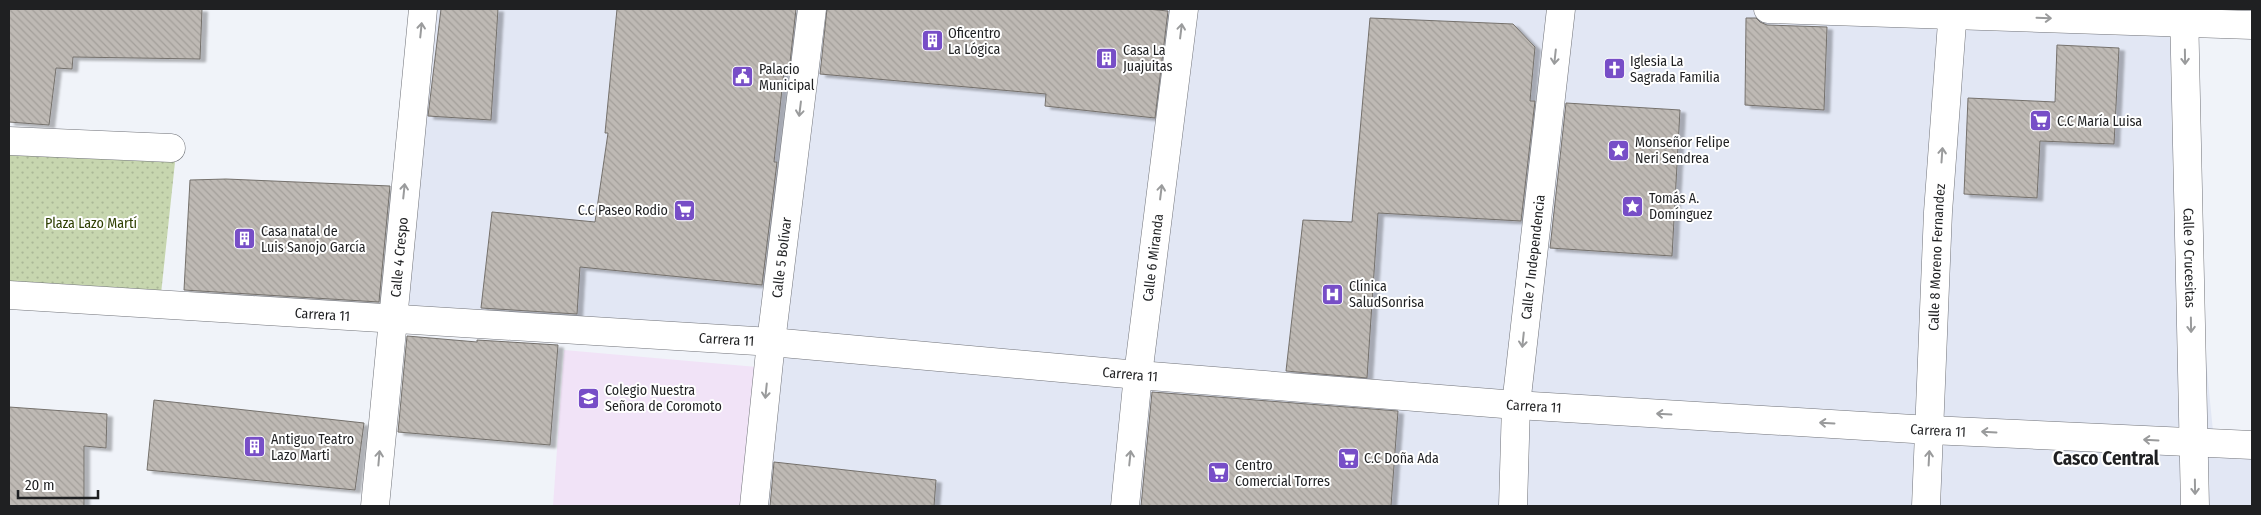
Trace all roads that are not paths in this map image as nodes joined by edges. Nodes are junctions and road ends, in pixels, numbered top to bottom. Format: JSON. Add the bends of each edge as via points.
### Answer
{"nodes":[{"id":1,"x":423,"y":9,"type":"edge"},
{"id":2,"x":812,"y":9,"type":"edge"},
{"id":3,"x":1184,"y":9,"type":"edge"},
{"id":4,"x":1561,"y":9,"type":"edge"},
{"id":5,"x":1768,"y":9,"type":"edge"},
{"id":6,"x":1953,"y":12,"type":"edge"},
{"id":7,"x":2184,"y":16,"type":"edge"},
{"id":8,"x":2252,"y":25,"type":"edge"},
{"id":9,"x":9,"y":141,"type":"edge"},
{"id":10,"x":171,"y":148,"type":"dead end"},
{"id":11,"x":9,"y":295,"type":"edge"},
{"id":12,"x":391,"y":320,"type":"junction"},
{"id":13,"x":771,"y":342,"type":"junction"},
{"id":14,"x":1138,"y":375,"type":"junction"},
{"id":15,"x":1516,"y":405,"type":"junction"},
{"id":16,"x":1930,"y":430,"type":"junction"},
{"id":17,"x":2194,"y":442,"type":"junction"},
{"id":18,"x":2252,"y":445,"type":"edge"},
{"id":19,"x":375,"y":506,"type":"edge"},
{"id":20,"x":754,"y":506,"type":"edge"},
{"id":21,"x":1125,"y":506,"type":"edge"},
{"id":22,"x":1513,"y":506,"type":"edge"},
{"id":23,"x":1926,"y":506,"type":"edge"},
{"id":24,"x":2195,"y":506,"type":"edge"}],
"edges":[{"from":12,"to":1,"type":"street","name":"Calle 4 Crespo","one_way":true},
{"from":2,"to":13,"type":"street","name":"Calle 5 Bolívar","one_way":true},
{"from":14,"to":3,"type":"street","name":"Calle 6 Miranda","one_way":true},
{"from":4,"to":15,"type":"street","name":"Calle 7 Independencia","one_way":true},
{"from":5,"to":6,"type":"street"},
{"from":6,"to":7,"type":"street","one_way":true},
{"from":16,"to":6,"type":"street","name":"Calle 8 Moreno Fernandez","one_way":true,"via":[[1938,212]]},
{"from":7,"to":8,"type":"street"},
{"from":7,"to":17,"type":"street","name":"Calle 9 Crucesitas","one_way":true},
{"from":9,"to":10,"type":"street"},
{"from":11,"to":12,"type":"street","name":"Carrera 11"},
{"from":12,"to":13,"type":"street","name":"Carrera 11"},
{"from":19,"to":12,"type":"street","name":"Calle 4 Crespo","one_way":true},
{"from":13,"to":14,"type":"street","name":"Carrera 11"},
{"from":13,"to":20,"type":"street","name":"Calle 5 Bolívar","one_way":true},
{"from":14,"to":15,"type":"street","name":"Carrera 11"},
{"from":21,"to":14,"type":"street","name":"Calle 6 Miranda","one_way":true},
{"from":16,"to":15,"type":"street","name":"Carrera 11","one_way":true},
{"from":15,"to":22,"type":"street","name":"Calle 7 Independencia"},
{"from":17,"to":16,"type":"street","name":"Carrera 11","one_way":true},
{"from":23,"to":16,"type":"street","name":"Calle 8 Moreno Fernandez","one_way":true},
{"from":17,"to":18,"type":"street","name":"Carrera 11"},
{"from":17,"to":24,"type":"street","name":"Calle 9 Crucesitas","one_way":true}]}
